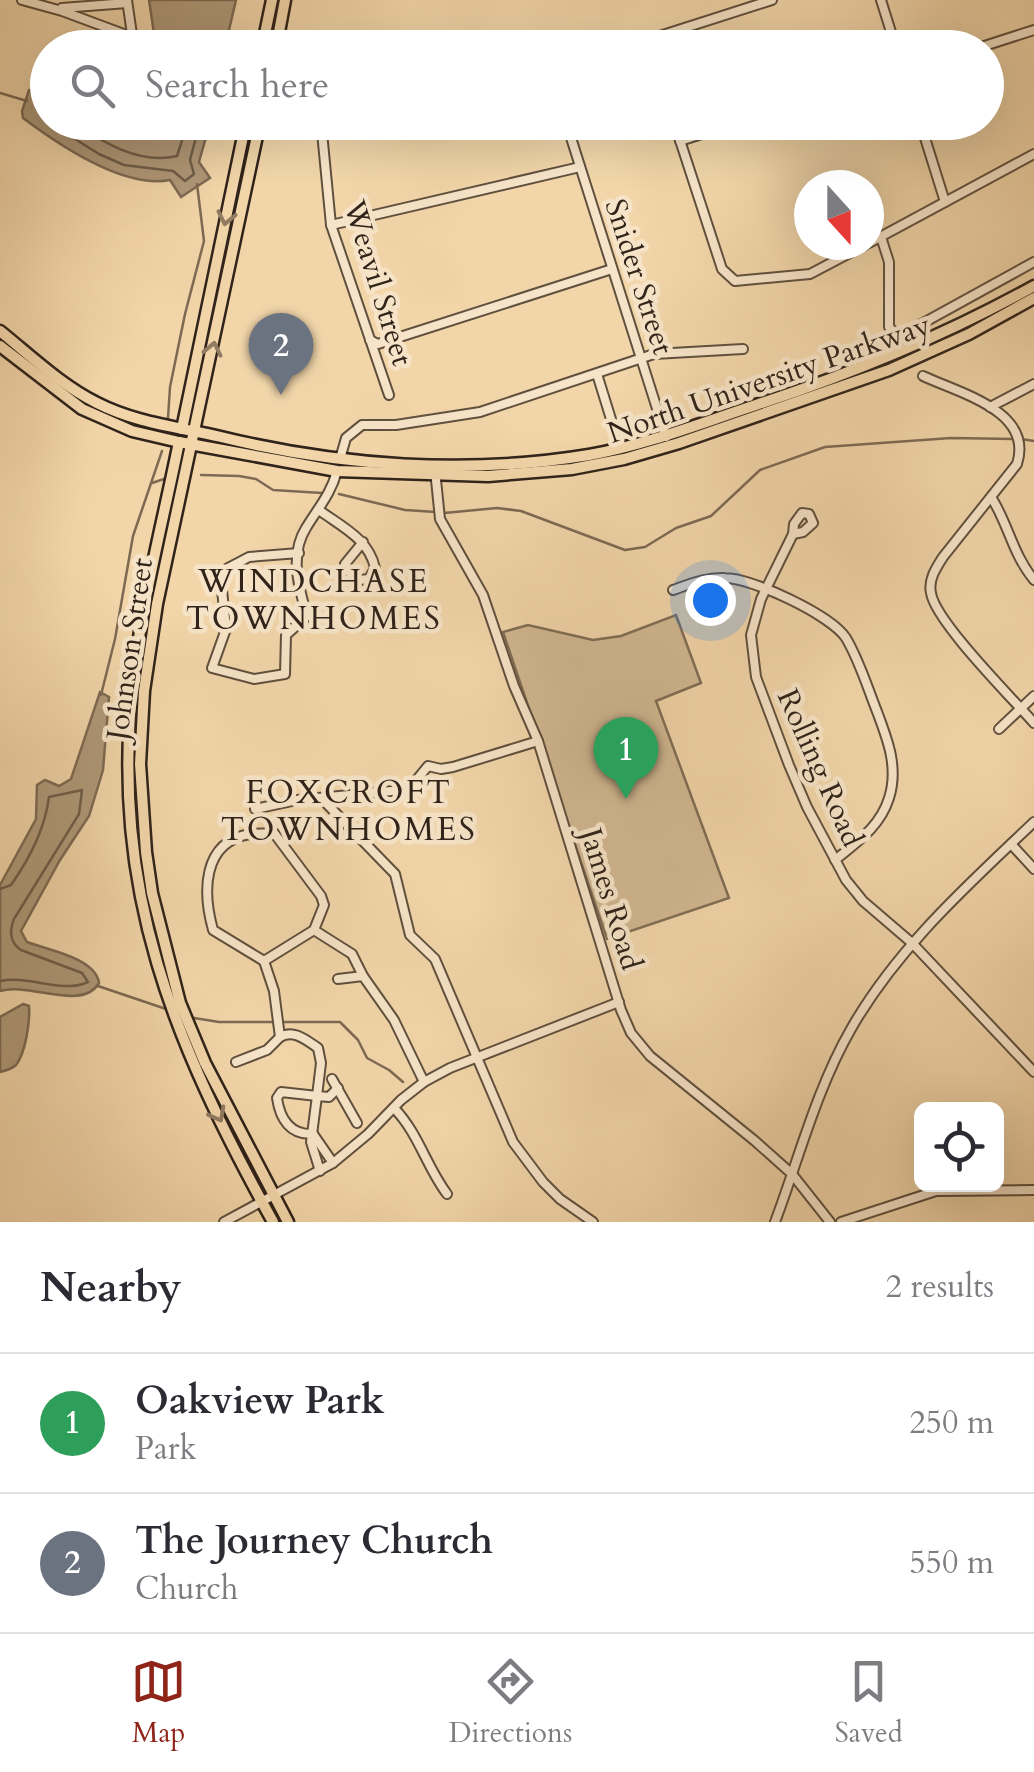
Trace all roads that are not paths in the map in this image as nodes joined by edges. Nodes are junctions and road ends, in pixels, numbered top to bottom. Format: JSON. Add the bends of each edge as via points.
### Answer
{"nodes":[{"id":1,"x":22,"y":0,"type":"edge"},
{"id":2,"x":272,"y":0,"type":"edge"},
{"id":3,"x":285,"y":0,"type":"edge"},
{"id":4,"x":772,"y":0,"type":"edge"},
{"id":5,"x":881,"y":0,"type":"edge"},
{"id":6,"x":127,"y":2,"type":"edge"},
{"id":7,"x":54,"y":9,"type":"junction"},
{"id":8,"x":112,"y":30,"type":"edge"},
{"id":9,"x":131,"y":30,"type":"edge"},
{"id":10,"x":266,"y":30,"type":"edge"},
{"id":11,"x":279,"y":30,"type":"edge"},
{"id":12,"x":688,"y":30,"type":"edge"},
{"id":13,"x":890,"y":30,"type":"edge"},
{"id":14,"x":1034,"y":30,"type":"edge"},
{"id":15,"x":1004,"y":40,"type":"edge"},
{"id":16,"x":242,"y":140,"type":"edge"},
{"id":17,"x":256,"y":140,"type":"edge"},
{"id":18,"x":323,"y":140,"type":"edge"},
{"id":19,"x":572,"y":140,"type":"edge"},
{"id":20,"x":683,"y":140,"type":"edge"},
{"id":21,"x":926,"y":140,"type":"edge"},
{"id":22,"x":680,"y":141,"type":"joint"},
{"id":23,"x":1034,"y":154,"type":"edge"},
{"id":24,"x":580,"y":167,"type":"junction"},
{"id":25,"x":945,"y":202,"type":"junction"},
{"id":26,"x":332,"y":224,"type":"junction"},
{"id":27,"x":884,"y":234,"type":"edge"},
{"id":28,"x":884,"y":246,"type":"edge"},
{"id":29,"x":838,"y":260,"type":"edge"},
{"id":30,"x":1034,"y":262,"type":"edge"},
{"id":31,"x":612,"y":269,"type":"junction"},
{"id":32,"x":1034,"y":286,"type":"edge"},
{"id":33,"x":1034,"y":298,"type":"edge"},
{"id":34,"x":0,"y":331,"type":"edge"},
{"id":35,"x":370,"y":340,"type":"junction"},
{"id":36,"x":0,"y":346,"type":"edge"},
{"id":37,"x":743,"y":349,"type":"dead end"},
{"id":38,"x":641,"y":358,"type":"junction"},
{"id":39,"x":597,"y":374,"type":"junction"},
{"id":40,"x":923,"y":376,"type":"dead end"},
{"id":41,"x":1034,"y":384,"type":"edge"},
{"id":42,"x":390,"y":396,"type":"dead end"},
{"id":43,"x":990,"y":406,"type":"junction"},
{"id":44,"x":182,"y":429,"type":"junction"},
{"id":45,"x":196,"y":432,"type":"junction"},
{"id":46,"x":615,"y":432,"type":"dead end"},
{"id":47,"x":668,"y":440,"type":"junction"},
{"id":48,"x":179,"y":442,"type":"junction"},
{"id":49,"x":192,"y":444,"type":"junction"},
{"id":50,"x":338,"y":465,"type":"junction"},
{"id":51,"x":435,"y":470,"type":"junction"},
{"id":52,"x":991,"y":497,"type":"junction"},
{"id":53,"x":319,"y":510,"type":"junction"},
{"id":54,"x":793,"y":534,"type":"dead end"},
{"id":55,"x":363,"y":542,"type":"junction"},
{"id":56,"x":299,"y":552,"type":"junction"},
{"id":57,"x":1034,"y":580,"type":"edge"},
{"id":58,"x":673,"y":590,"type":"dead end"},
{"id":59,"x":765,"y":590,"type":"junction"},
{"id":60,"x":1034,"y":696,"type":"edge"},
{"id":61,"x":1021,"y":708,"type":"junction"},
{"id":62,"x":1034,"y":723,"type":"edge"},
{"id":63,"x":999,"y":728,"type":"dead end"},
{"id":64,"x":538,"y":741,"type":"junction"},
{"id":65,"x":322,"y":798,"type":"junction"},
{"id":66,"x":255,"y":809,"type":"dead end"},
{"id":67,"x":1034,"y":822,"type":"edge"},
{"id":68,"x":1011,"y":844,"type":"junction"},
{"id":69,"x":834,"y":860,"type":"junction"},
{"id":70,"x":1034,"y":869,"type":"edge"},
{"id":71,"x":314,"y":930,"type":"junction"},
{"id":72,"x":912,"y":944,"type":"junction"},
{"id":73,"x":264,"y":961,"type":"junction"},
{"id":74,"x":363,"y":976,"type":"junction"},
{"id":75,"x":338,"y":978,"type":"dead end"},
{"id":76,"x":619,"y":1002,"type":"junction"},
{"id":77,"x":279,"y":1032,"type":"junction"},
{"id":78,"x":476,"y":1058,"type":"junction"},
{"id":79,"x":236,"y":1062,"type":"dead end"},
{"id":80,"x":1034,"y":1072,"type":"edge"},
{"id":81,"x":332,"y":1079,"type":"dead end"},
{"id":82,"x":424,"y":1082,"type":"junction"},
{"id":83,"x":338,"y":1088,"type":"junction"},
{"id":84,"x":317,"y":1096,"type":"junction"},
{"id":85,"x":394,"y":1108,"type":"junction"},
{"id":86,"x":357,"y":1123,"type":"dead end"},
{"id":87,"x":313,"y":1134,"type":"junction"},
{"id":88,"x":333,"y":1163,"type":"junction"},
{"id":89,"x":320,"y":1171,"type":"junction"},
{"id":90,"x":792,"y":1174,"type":"junction"},
{"id":91,"x":1034,"y":1190,"type":"edge"},
{"id":92,"x":447,"y":1194,"type":"dead end"},
{"id":93,"x":267,"y":1199,"type":"junction"},
{"id":94,"x":224,"y":1222,"type":"edge"},
{"id":95,"x":273,"y":1222,"type":"edge"},
{"id":96,"x":288,"y":1222,"type":"edge"},
{"id":97,"x":593,"y":1222,"type":"edge"},
{"id":98,"x":775,"y":1222,"type":"edge"},
{"id":99,"x":830,"y":1222,"type":"edge"},
{"id":100,"x":841,"y":1222,"type":"edge"}],
"edges":[{"from":1,"to":7,"type":"street"},
{"from":2,"to":10,"type":"main road"},
{"from":3,"to":11,"type":"main road"},
{"from":4,"to":12,"type":"street"},
{"from":5,"to":13,"type":"street"},
{"from":6,"to":7,"type":"street"},
{"from":6,"to":9,"type":"street"},
{"from":7,"to":8,"type":"street"},
{"from":14,"to":15,"type":"street"},
{"from":16,"to":44,"type":"main road","name":"Johnson Street","one_way":true},
{"from":45,"to":17,"type":"main road","name":"Johnson Street","one_way":true},
{"from":18,"to":26,"type":"street","name":"Weavil Street"},
{"from":19,"to":24,"type":"street","name":"Snider Street"},
{"from":20,"to":22,"type":"street"},
{"from":21,"to":25,"type":"street"},
{"from":22,"to":29,"type":"street","via":[[725,274],[735,281],[797,276]]},
{"from":23,"to":25,"type":"street"},
{"from":24,"to":26,"type":"street"},
{"from":24,"to":31,"type":"street","name":"Snider Street"},
{"from":25,"to":27,"type":"street"},
{"from":26,"to":35,"type":"street","name":"Weavil Street"},
{"from":28,"to":30,"type":"street","via":[[889,327],[895,334]]},
{"from":31,"to":35,"type":"street","via":[[378,344]]},
{"from":31,"to":38,"type":"street","name":"Snider Street"},
{"from":32,"to":47,"type":"main road","name":"North University Parkway","via":[[881,361]]},
{"from":33,"to":47,"type":"main road","name":"North University Parkway","via":[[889,370]]},
{"from":34,"to":44,"type":"main road","name":"North University Parkway","via":[[91,400]]},
{"from":35,"to":42,"type":"street","name":"Weavil Street"},
{"from":36,"to":48,"type":"main road","name":"North University Parkway","via":[[82,409]]},
{"from":37,"to":38,"type":"street"},
{"from":38,"to":39,"type":"street"},
{"from":38,"to":47,"type":"street","name":"Snider Street"},
{"from":39,"to":46,"type":"street"},
{"from":39,"to":50,"type":"street","via":[[480,412],[362,425],[346,438]]},
{"from":40,"to":43,"type":"street"},
{"from":41,"to":43,"type":"street"},
{"from":43,"to":52,"type":"street","via":[[1014,422],[1022,446],[1017,464]]},
{"from":44,"to":45,"type":"main road","name":"North University Parkway"},
{"from":44,"to":48,"type":"street","name":"Johnson Street"},
{"from":45,"to":49,"type":"main road","name":"Johnson Street"},
{"from":45,"to":50,"type":"main road","name":"North University Parkway"},
{"from":47,"to":51,"type":"main road","name":"North University Parkway","via":[[572,469]]},
{"from":48,"to":49,"type":"main road","name":"North University Parkway"},
{"from":48,"to":93,"type":"main road","name":"Johnson Street","one_way":true,"via":[[134,679],[132,844],[169,1008]]},
{"from":49,"to":50,"type":"main road","name":"North University Parkway"},
{"from":49,"to":93,"type":"main road","name":"Johnson Street","via":[[144,691],[146,852],[180,1003]]},
{"from":50,"to":51,"type":"main road","name":"North University Parkway"},
{"from":50,"to":53,"type":"street"},
{"from":51,"to":64,"type":"street","name":"James Road","via":[[444,529],[484,595]]},
{"from":52,"to":57,"type":"street"},
{"from":52,"to":61,"type":"street","via":[[934,570],[930,594]]},
{"from":53,"to":55,"type":"street"},
{"from":53,"to":56,"type":"street"},
{"from":54,"to":59,"type":"street","name":"Rolling Road"},
{"from":55,"to":55,"type":"street","via":[[375,568],[369,579],[359,580],[345,564]]},
{"from":56,"to":56,"type":"street","via":[[307,616],[286,636],[284,674],[254,679],[212,668],[226,628],[221,580],[228,568],[249,557]]},
{"from":58,"to":59,"type":"street","via":[[724,578]]},
{"from":59,"to":69,"type":"street","name":"Rolling Road","via":[[751,635],[756,677]]},
{"from":59,"to":69,"type":"street","via":[[818,612],[845,637],[888,741],[888,802],[869,832]]},
{"from":60,"to":61,"type":"street"},
{"from":61,"to":62,"type":"street"},
{"from":61,"to":63,"type":"street"},
{"from":64,"to":65,"type":"street","via":[[453,767],[428,766],[402,790]]},
{"from":64,"to":76,"type":"street","name":"James Road"},
{"from":65,"to":66,"type":"street"},
{"from":65,"to":78,"type":"street","via":[[395,874],[410,935],[435,958]]},
{"from":67,"to":68,"type":"street"},
{"from":68,"to":70,"type":"street"},
{"from":68,"to":72,"type":"street"},
{"from":69,"to":72,"type":"street","name":"Rolling Road","via":[[864,901]]},
{"from":71,"to":73,"type":"street"},
{"from":71,"to":73,"type":"street","via":[[321,896],[274,834],[226,844],[205,885],[213,930]]},
{"from":71,"to":74,"type":"street","via":[[352,954]]},
{"from":72,"to":80,"type":"street","name":"Rolling Road"},
{"from":72,"to":90,"type":"street","via":[[849,1031]]},
{"from":73,"to":77,"type":"street"},
{"from":74,"to":75,"type":"street"},
{"from":74,"to":82,"type":"street"},
{"from":76,"to":78,"type":"street"},
{"from":76,"to":90,"type":"street","name":"James Road","via":[[650,1056]]},
{"from":77,"to":79,"type":"street","via":[[267,1050]]},
{"from":77,"to":84,"type":"street","via":[[318,1048]]},
{"from":78,"to":82,"type":"street"},
{"from":78,"to":97,"type":"street","via":[[530,1167]]},
{"from":81,"to":83,"type":"street"},
{"from":82,"to":85,"type":"street"},
{"from":83,"to":84,"type":"street"},
{"from":83,"to":86,"type":"street"},
{"from":84,"to":87,"type":"street"},
{"from":84,"to":87,"type":"street","via":[[281,1092],[276,1098],[292,1129]]},
{"from":85,"to":88,"type":"street"},
{"from":85,"to":92,"type":"street","via":[[415,1132]]},
{"from":87,"to":88,"type":"street"},
{"from":87,"to":89,"type":"street"},
{"from":88,"to":89,"type":"street"},
{"from":89,"to":93,"type":"street"},
{"from":90,"to":98,"type":"street"},
{"from":90,"to":99,"type":"street","name":"James Road"},
{"from":91,"to":100,"type":"street","via":[[936,1192]]},
{"from":93,"to":94,"type":"street"},
{"from":93,"to":95,"type":"main road","name":"Johnson Street"},
{"from":93,"to":96,"type":"main road","name":"Johnson Street"}]}
